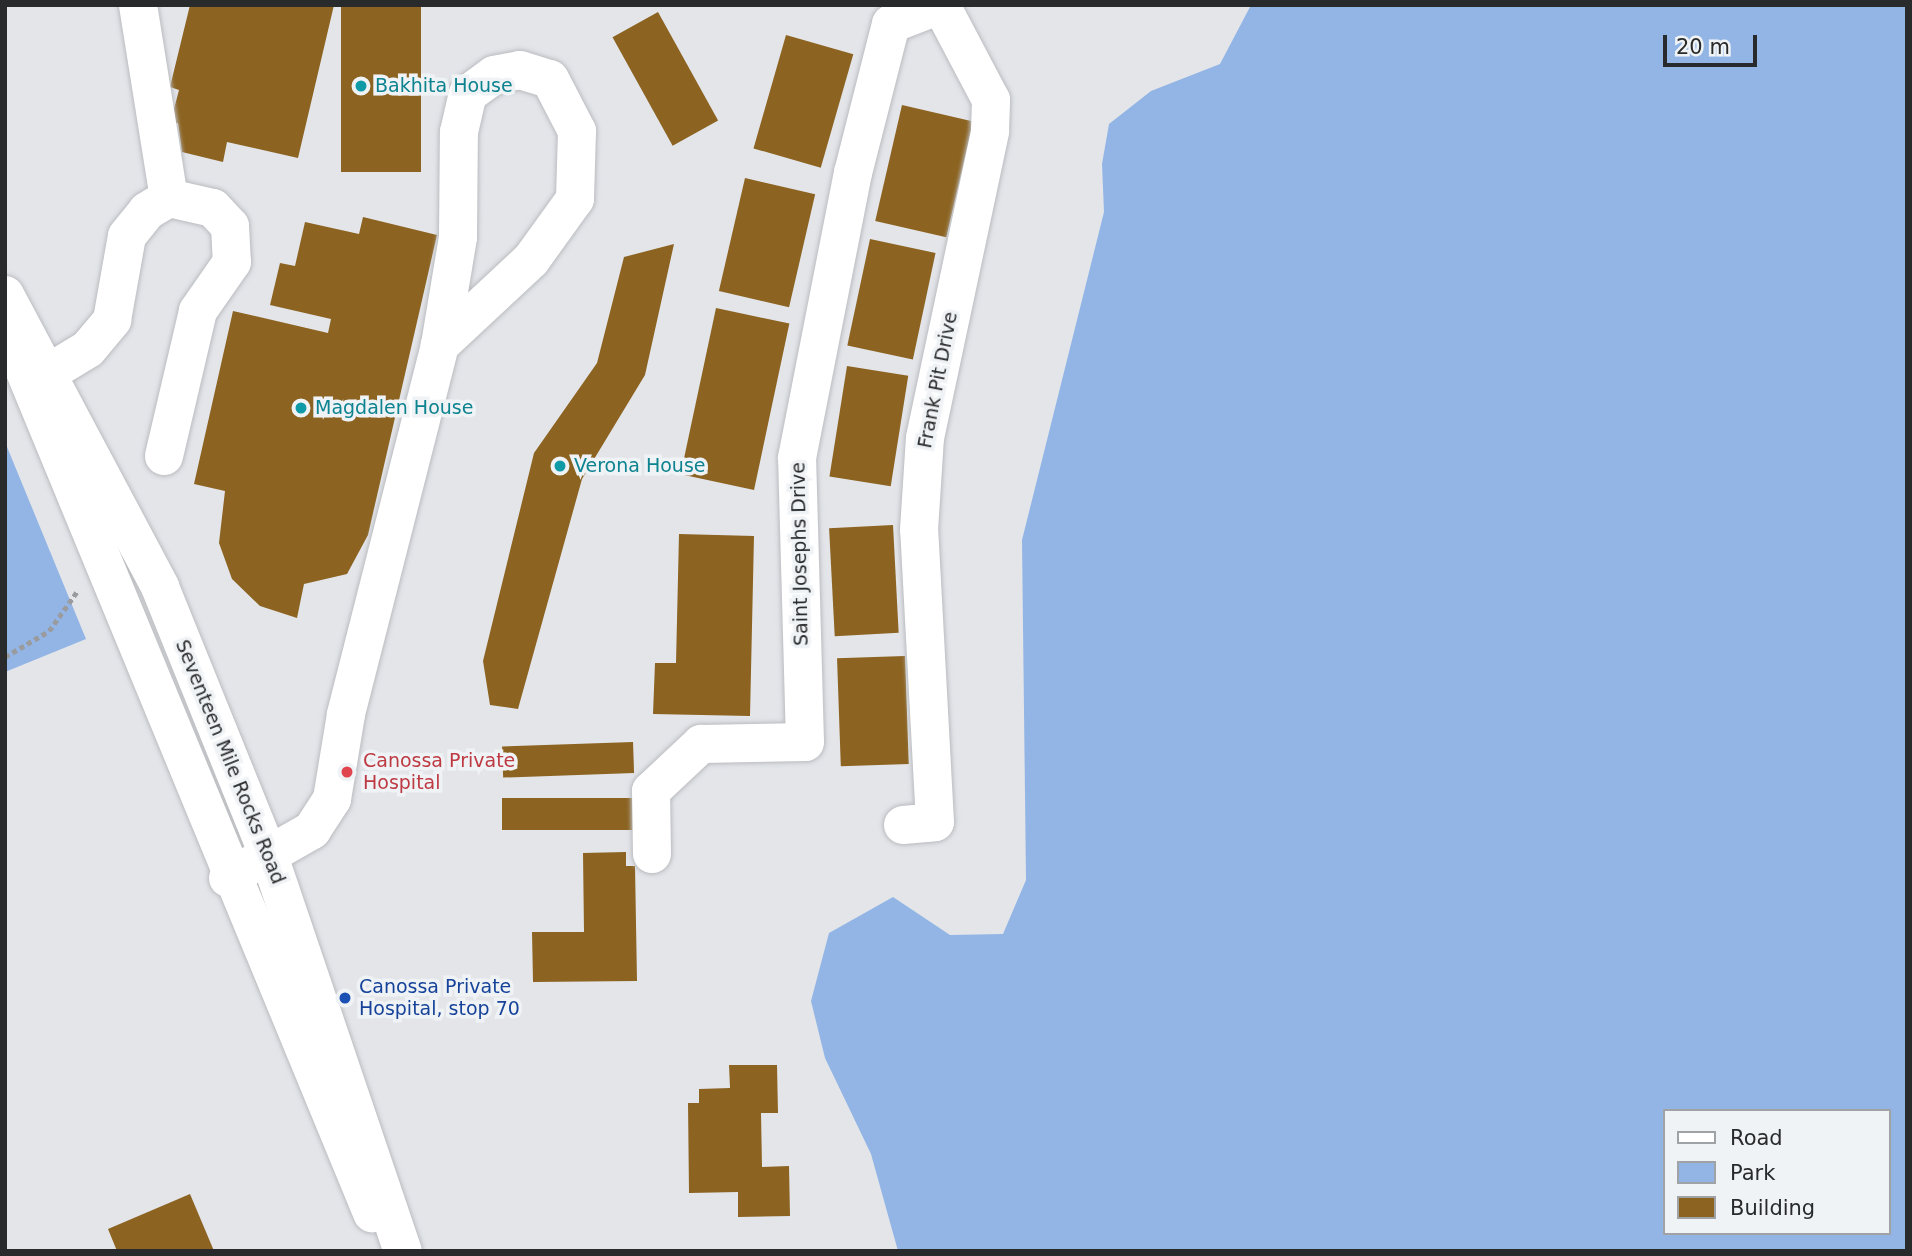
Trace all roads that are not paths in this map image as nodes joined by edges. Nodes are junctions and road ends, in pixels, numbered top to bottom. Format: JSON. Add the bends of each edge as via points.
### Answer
{"nodes":[{"id":1,"x":138,"y":5,"type":"edge"},
{"id":2,"x":941,"y":5,"type":"edge"},
{"id":3,"x":169,"y":198,"type":"junction"},
{"id":4,"x":5,"y":295,"type":"edge"},
{"id":5,"x":5,"y":322,"type":"edge"},
{"id":6,"x":440,"y":345,"type":"junction"},
{"id":7,"x":50,"y":372,"type":"junction"},
{"id":8,"x":163,"y":456,"type":"dead end"},
{"id":9,"x":903,"y":825,"type":"dead end"},
{"id":10,"x":652,"y":854,"type":"dead end"},
{"id":11,"x":270,"y":859,"type":"junction"},
{"id":12,"x":228,"y":878,"type":"junction"},
{"id":13,"x":395,"y":1251,"type":"edge"},
{"id":14,"x":403,"y":1251,"type":"edge"}],
"edges":[{"from":1,"to":3,"type":"main road"},
{"from":2,"to":9,"type":"main road","name":"Frank Pit Drive","via":[[991,110],[925,438],[919,530],[935,822]]},
{"from":2,"to":10,"type":"main road","name":"Saint Josephs Drive","via":[[891,24],[853,173],[797,458],[805,742],[701,744],[652,791]]},
{"from":3,"to":7,"type":"main road","via":[[147,211],[127,236],[112,320],[88,349]]},
{"from":3,"to":8,"type":"main road","via":[[213,208],[230,226],[233,245],[224,278],[198,311]]},
{"from":4,"to":7,"type":"main road","name":"Seventeen Mile Rocks Road"},
{"from":5,"to":12,"type":"main road"},
{"from":6,"to":6,"type":"main road","via":[[458,237],[459,132],[468,94],[494,75],[520,70],[550,79],[577,131],[575,199],[531,260]]},
{"from":6,"to":11,"type":"main road","via":[[346,714],[332,799],[312,830]]},
{"from":7,"to":11,"type":"main road","name":"Seventeen Mile Rocks Road","via":[[160,587]]},
{"from":11,"to":12,"type":"main road"},
{"from":11,"to":14,"type":"main road","name":"Seventeen Mile Rocks Road"},
{"from":12,"to":13,"type":"main road","via":[[359,1192]]}]}
